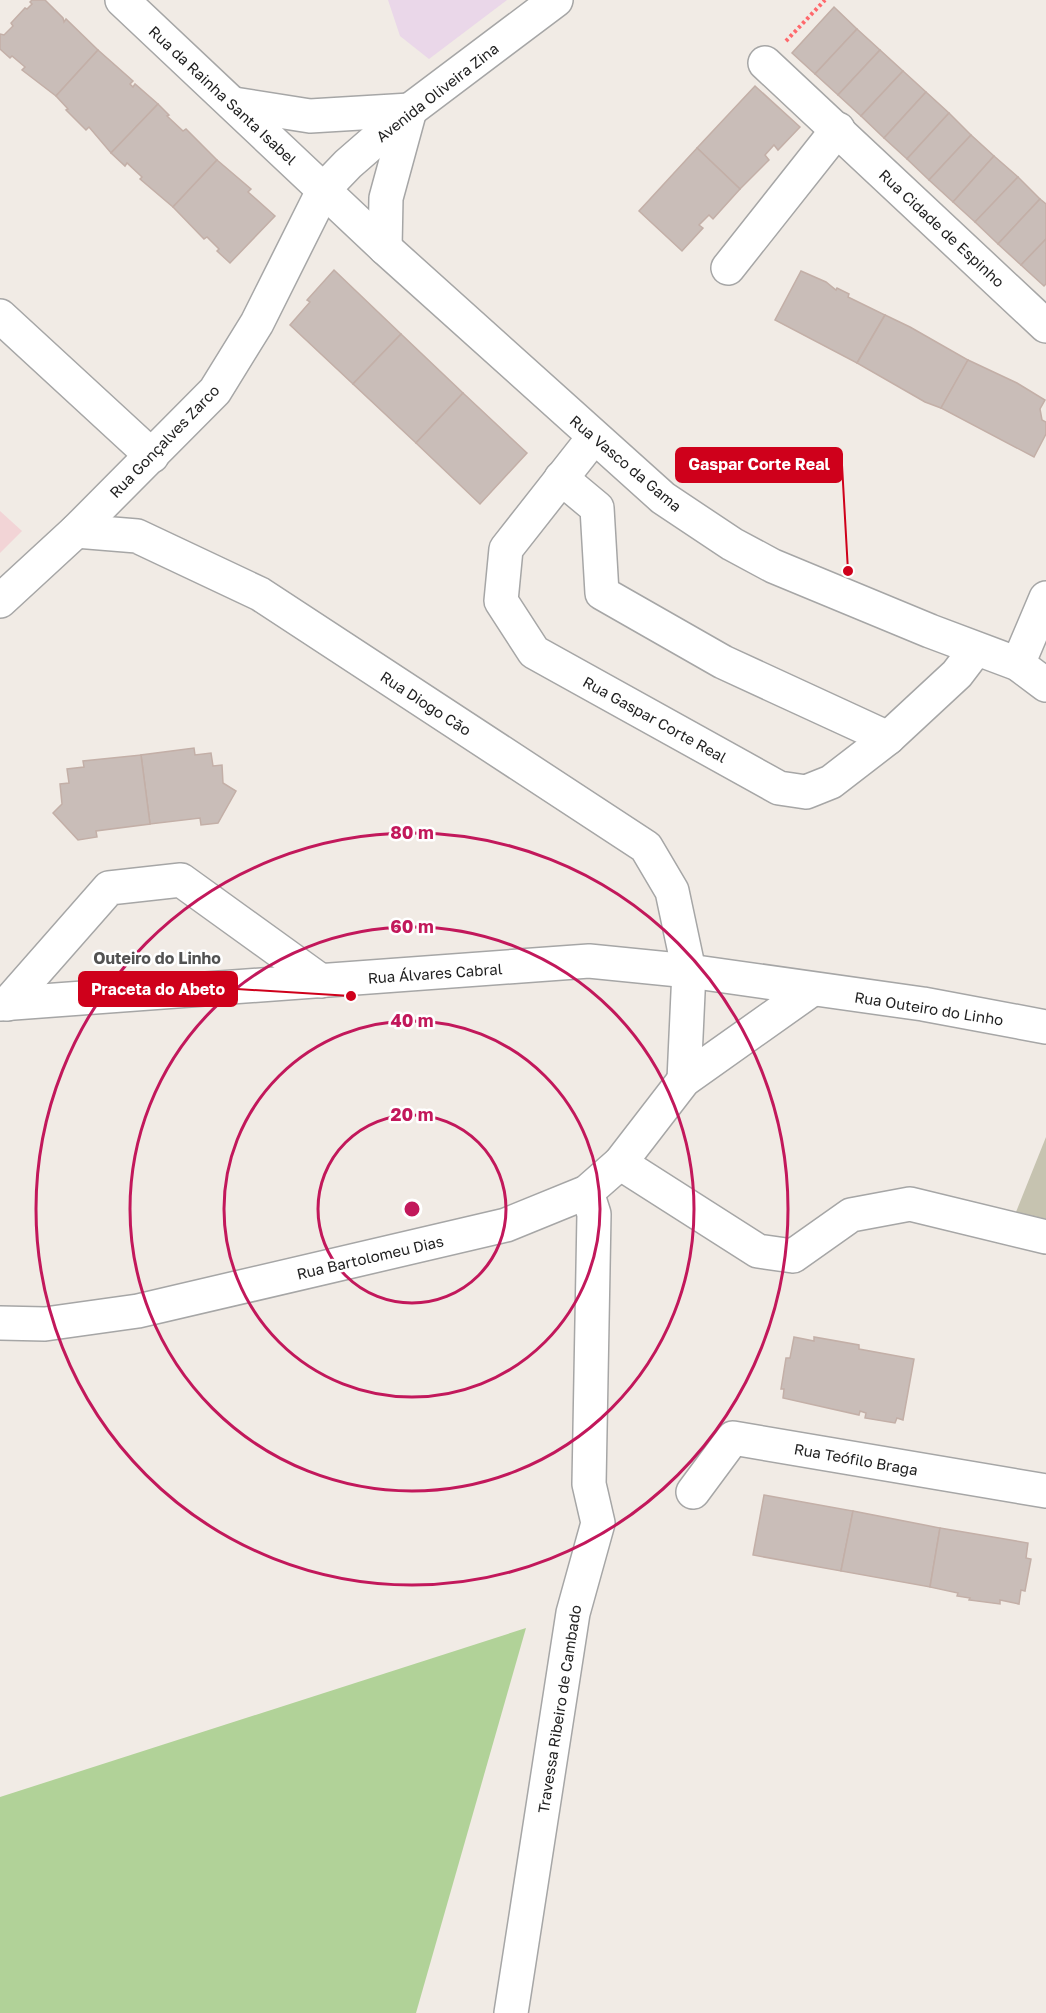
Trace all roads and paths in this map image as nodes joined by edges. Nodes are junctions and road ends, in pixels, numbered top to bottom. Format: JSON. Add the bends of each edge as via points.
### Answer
{"nodes":[{"id":1,"x":122,"y":0,"type":"edge"},
{"id":2,"x":556,"y":0,"type":"edge"},
{"id":3,"x":825,"y":0,"type":"edge"},
{"id":4,"x":765,"y":63,"type":"joint"},
{"id":5,"x":234,"y":104,"type":"junction"},
{"id":6,"x":410,"y":110,"type":"junction"},
{"id":7,"x":838,"y":129,"type":"junction"},
{"id":8,"x":324,"y":189,"type":"junction"},
{"id":9,"x":385,"y":248,"type":"junction"},
{"id":10,"x":728,"y":268,"type":"dead end"},
{"id":11,"x":0,"y":316,"type":"edge"},
{"id":12,"x":1046,"y":326,"type":"edge"},
{"id":13,"x":594,"y":437,"type":"junction"},
{"id":14,"x":152,"y":456,"type":"junction"},
{"id":15,"x":561,"y":478,"type":"junction"},
{"id":16,"x":76,"y":531,"type":"junction"},
{"id":17,"x":1046,"y":598,"type":"edge"},
{"id":18,"x":0,"y":601,"type":"edge"},
{"id":19,"x":976,"y":649,"type":"junction"},
{"id":20,"x":1018,"y":664,"type":"junction"},
{"id":21,"x":1046,"y":685,"type":"edge"},
{"id":22,"x":888,"y":738,"type":"junction"},
{"id":23,"x":689,"y":971,"type":"junction"},
{"id":24,"x":321,"y":981,"type":"junction"},
{"id":25,"x":811,"y":990,"type":"junction"},
{"id":26,"x":3,"y":1004,"type":"edge"},
{"id":27,"x":1046,"y":1028,"type":"edge"},
{"id":28,"x":684,"y":1080,"type":"junction"},
{"id":29,"x":620,"y":1163,"type":"junction"},
{"id":30,"x":587,"y":1192,"type":"junction"},
{"id":31,"x":1046,"y":1237,"type":"edge"},
{"id":32,"x":0,"y":1323,"type":"edge"},
{"id":33,"x":1046,"y":1491,"type":"edge"},
{"id":34,"x":693,"y":1492,"type":"dead end"},
{"id":35,"x":511,"y":2013,"type":"edge"}],
"edges":[{"from":1,"to":5,"type":"street","name":"Rua da Rainha Santa Isabel"},
{"from":2,"to":6,"type":"street","name":"Avenida Oliveira Zina"},
{"from":3,"to":4,"type":"path"},
{"from":4,"to":7,"type":"street","name":"Rua Cidade de Espinho"},
{"from":5,"to":6,"type":"street","via":[[310,116]]},
{"from":5,"to":8,"type":"street","name":"Rua da Rainha Santa Isabel"},
{"from":6,"to":8,"type":"street","name":"Avenida Oliveira Zina"},
{"from":6,"to":9,"type":"street","via":[[386,198]]},
{"from":7,"to":10,"type":"street"},
{"from":7,"to":12,"type":"street","name":"Rua Cidade de Espinho"},
{"from":8,"to":9,"type":"street","name":"Rua Vasco da Gama"},
{"from":8,"to":14,"type":"street","name":"Rua Gonçalves Zarco","via":[[257,323],[214,391]]},
{"from":9,"to":13,"type":"street","name":"Rua Vasco da Gama"},
{"from":11,"to":14,"type":"street"},
{"from":13,"to":15,"type":"street","name":"Rua Gaspar Corte Real"},
{"from":13,"to":19,"type":"street","name":"Rua Vasco da Gama","via":[[663,498],[732,544],[773,566]]},
{"from":14,"to":16,"type":"street","name":"Rua Gonçalves Zarco"},
{"from":15,"to":22,"type":"street","via":[[597,508],[602,593],[723,662]]},
{"from":15,"to":22,"type":"street","name":"Rua Gaspar Corte Real","via":[[506,549],[501,601],[534,652],[779,788],[807,792],[831,782]]},
{"from":16,"to":18,"type":"street","name":"Rua Gonçalves Zarco"},
{"from":16,"to":23,"type":"street","name":"Rua Diogo Cão","via":[[137,536],[260,594],[646,847],[672,891]]},
{"from":17,"to":20,"type":"street"},
{"from":19,"to":20,"type":"street","name":"Rua Vasco da Gama"},
{"from":19,"to":22,"type":"street","name":"Rua Gaspar Corte Real","via":[[957,674]]},
{"from":20,"to":21,"type":"street","name":"Rua Vasco da Gama"},
{"from":23,"to":24,"type":"street","name":"Rua Álvares Cabral","via":[[589,962]]},
{"from":23,"to":25,"type":"street","name":"Rua Álvares Cabral"},
{"from":23,"to":28,"type":"street","name":"Rua Diogo Cão"},
{"from":24,"to":26,"type":"street","name":"Rua Álvares Cabral"},
{"from":24,"to":26,"type":"street","via":[[181,880],[109,888]]},
{"from":25,"to":27,"type":"street","name":"Rua Outeiro do Linho","via":[[923,1004]]},
{"from":25,"to":28,"type":"street","name":"Rua Bartolomeu Dias"},
{"from":28,"to":29,"type":"street","name":"Rua Bartolomeu Dias"},
{"from":29,"to":30,"type":"street","name":"Rua Bartolomeu Dias"},
{"from":29,"to":31,"type":"street","via":[[758,1251],[793,1256],[851,1215],[910,1204]]},
{"from":30,"to":32,"type":"street","name":"Rua Bartolomeu Dias","via":[[506,1226],[138,1311],[45,1324]]},
{"from":30,"to":35,"type":"street","name":"Travessa Ribeiro de Cambado","via":[[594,1214],[589,1484],[598,1523],[573,1614]]},
{"from":33,"to":34,"type":"street","name":"Rua Teófilo Braga","via":[[733,1437]]}]}
